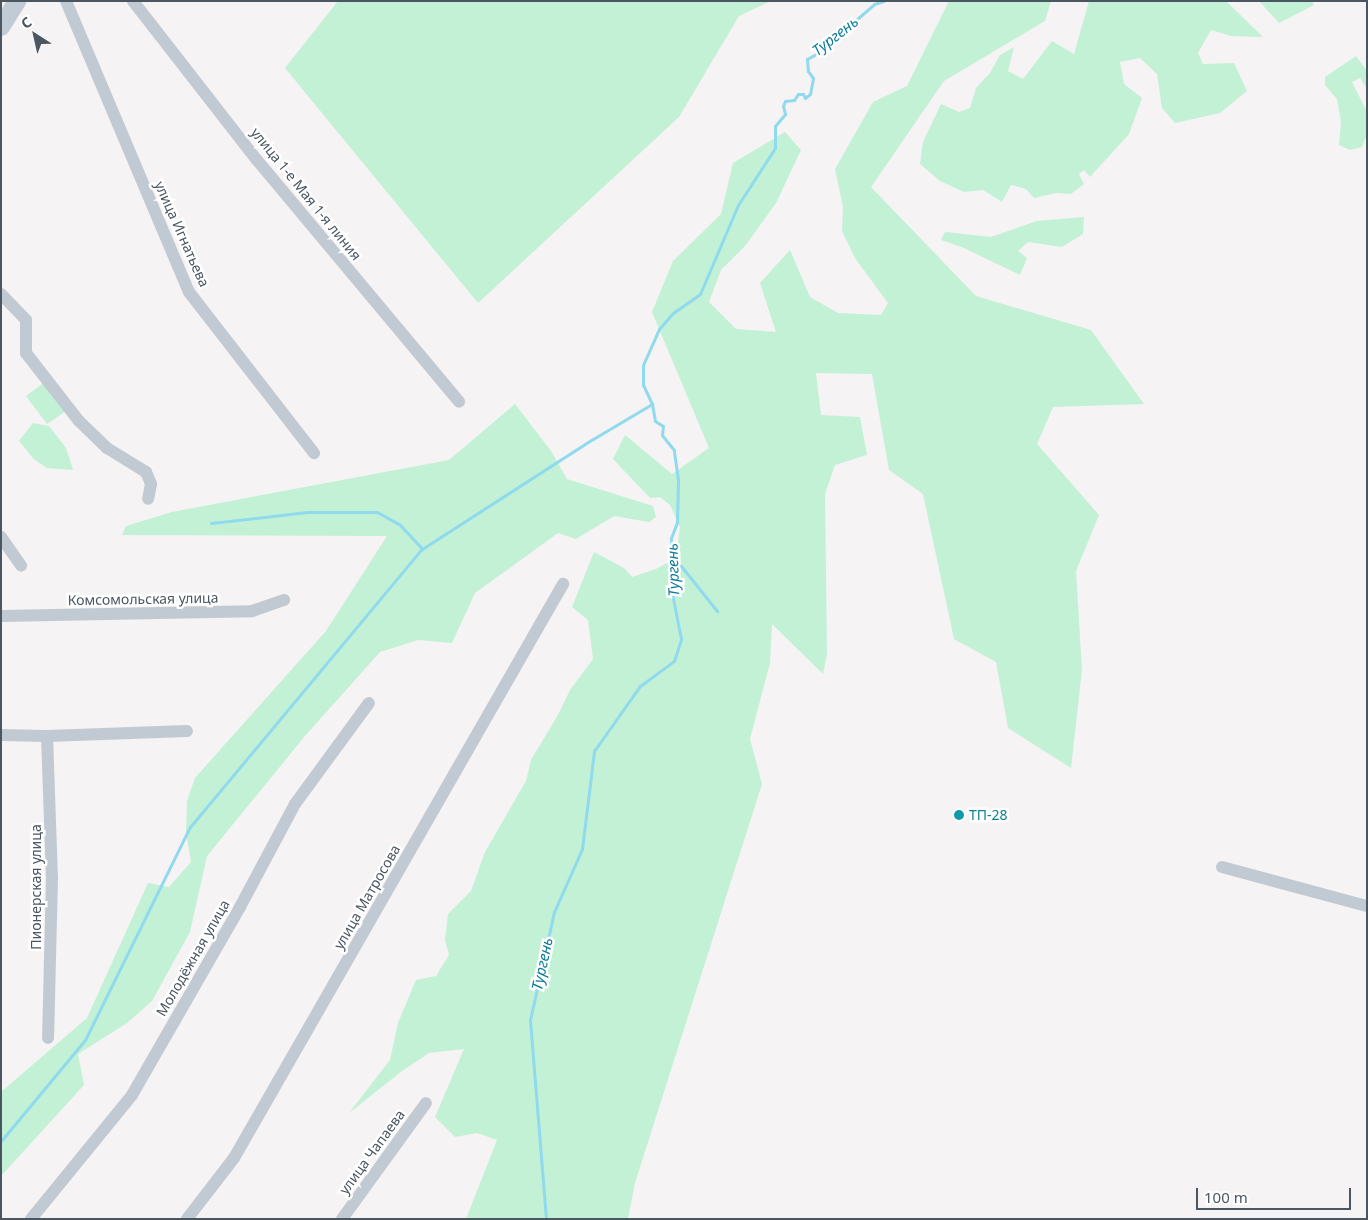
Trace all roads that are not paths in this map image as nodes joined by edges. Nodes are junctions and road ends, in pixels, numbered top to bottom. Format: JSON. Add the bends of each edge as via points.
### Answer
{"nodes":[{"id":1,"x":17,"y":1,"type":"edge"},
{"id":2,"x":66,"y":1,"type":"edge"},
{"id":3,"x":133,"y":1,"type":"edge"},
{"id":4,"x":1,"y":27,"type":"edge"},
{"id":5,"x":1,"y":294,"type":"edge"},
{"id":6,"x":459,"y":402,"type":"dead end"},
{"id":7,"x":314,"y":453,"type":"dead end"},
{"id":8,"x":148,"y":498,"type":"dead end"},
{"id":9,"x":1,"y":536,"type":"edge"},
{"id":10,"x":21,"y":566,"type":"dead end"},
{"id":11,"x":563,"y":584,"type":"dead end"},
{"id":12,"x":284,"y":600,"type":"dead end"},
{"id":13,"x":1,"y":616,"type":"edge"},
{"id":14,"x":369,"y":702,"type":"dead end"},
{"id":15,"x":186,"y":731,"type":"dead end"},
{"id":16,"x":1,"y":735,"type":"edge"},
{"id":17,"x":47,"y":736,"type":"junction"},
{"id":18,"x":1222,"y":867,"type":"dead end"},
{"id":19,"x":1367,"y":906,"type":"edge"},
{"id":20,"x":48,"y":1038,"type":"dead end"},
{"id":21,"x":426,"y":1103,"type":"dead end"},
{"id":22,"x":31,"y":1219,"type":"edge"},
{"id":23,"x":188,"y":1219,"type":"edge"},
{"id":24,"x":342,"y":1219,"type":"edge"}],
"edges":[{"from":1,"to":4,"type":"main road"},
{"from":2,"to":7,"type":"street","name":"улица Игнатьева","via":[[189,292]]},
{"from":3,"to":6,"type":"street","name":"улица 1-е Мая 1-я линия","via":[[257,160]]},
{"from":5,"to":8,"type":"street","via":[[26,320],[26,352],[79,421],[107,448],[146,472],[151,484]]},
{"from":9,"to":10,"type":"street"},
{"from":11,"to":23,"type":"street","name":"улица Матросова","via":[[234,1158]]},
{"from":12,"to":13,"type":"street","name":"Комсомольская улица","via":[[252,611]]},
{"from":14,"to":22,"type":"street","name":"Молодёжная улица","via":[[295,804],[132,1095]]},
{"from":15,"to":17,"type":"street"},
{"from":16,"to":17,"type":"street"},
{"from":17,"to":20,"type":"street","name":"Пионерская улица","via":[[52,877]]},
{"from":18,"to":19,"type":"street"},
{"from":21,"to":24,"type":"street","name":"улица Чапаева"}]}
